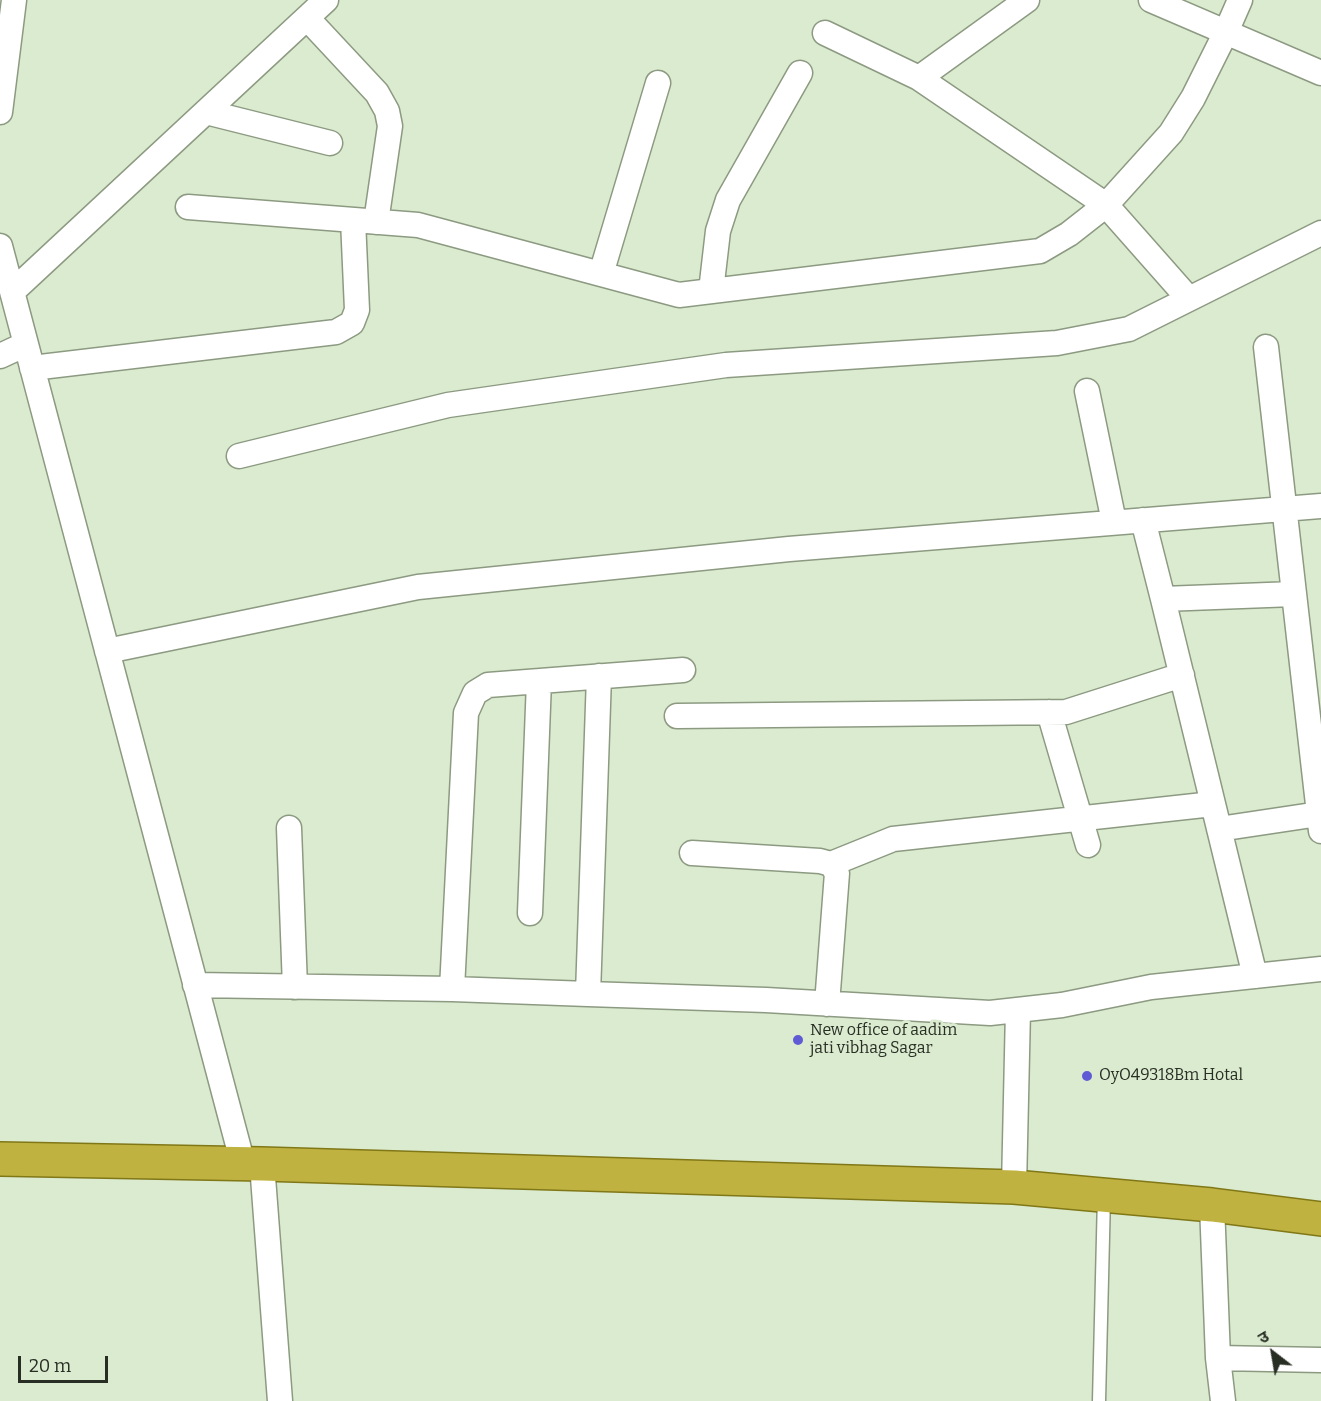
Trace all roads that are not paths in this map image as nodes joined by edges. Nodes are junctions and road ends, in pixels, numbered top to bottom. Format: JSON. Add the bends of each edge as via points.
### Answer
{"nodes":[{"id":1,"x":14,"y":0,"type":"edge"},
{"id":2,"x":326,"y":0,"type":"edge"},
{"id":3,"x":1027,"y":0,"type":"edge"},
{"id":4,"x":1151,"y":0,"type":"edge"},
{"id":5,"x":1240,"y":0,"type":"edge"},
{"id":6,"x":307,"y":18,"type":"junction"},
{"id":7,"x":1226,"y":32,"type":"junction"},
{"id":8,"x":825,"y":33,"type":"dead end"},
{"id":9,"x":1321,"y":73,"type":"edge"},
{"id":10,"x":800,"y":74,"type":"dead end"},
{"id":11,"x":919,"y":78,"type":"junction"},
{"id":12,"x":658,"y":83,"type":"dead end"},
{"id":13,"x":0,"y":112,"type":"edge"},
{"id":14,"x":206,"y":112,"type":"junction"},
{"id":15,"x":330,"y":143,"type":"dead end"},
{"id":16,"x":1106,"y":205,"type":"junction"},
{"id":17,"x":188,"y":207,"type":"dead end"},
{"id":18,"x":364,"y":221,"type":"junction"},
{"id":19,"x":1321,"y":233,"type":"edge"},
{"id":20,"x":0,"y":246,"type":"edge"},
{"id":21,"x":601,"y":274,"type":"junction"},
{"id":22,"x":711,"y":291,"type":"junction"},
{"id":23,"x":12,"y":292,"type":"junction"},
{"id":24,"x":1190,"y":299,"type":"junction"},
{"id":25,"x":26,"y":344,"type":"junction"},
{"id":26,"x":1266,"y":347,"type":"dead end"},
{"id":27,"x":0,"y":356,"type":"edge"},
{"id":28,"x":32,"y":368,"type":"junction"},
{"id":29,"x":1087,"y":391,"type":"dead end"},
{"id":30,"x":239,"y":456,"type":"dead end"},
{"id":31,"x":1321,"y":506,"type":"edge"},
{"id":32,"x":1284,"y":509,"type":"junction"},
{"id":33,"x":1143,"y":520,"type":"junction"},
{"id":34,"x":1114,"y":522,"type":"junction"},
{"id":35,"x":1294,"y":594,"type":"junction"},
{"id":36,"x":1163,"y":599,"type":"junction"},
{"id":37,"x":107,"y":651,"type":"junction"},
{"id":38,"x":682,"y":669,"type":"dead end"},
{"id":39,"x":1182,"y":675,"type":"junction"},
{"id":40,"x":599,"y":676,"type":"junction"},
{"id":41,"x":539,"y":681,"type":"junction"},
{"id":42,"x":1049,"y":712,"type":"junction"},
{"id":43,"x":677,"y":716,"type":"dead end"},
{"id":44,"x":1213,"y":804,"type":"junction"},
{"id":45,"x":1320,"y":817,"type":"edge"},
{"id":46,"x":1080,"y":818,"type":"junction"},
{"id":47,"x":289,"y":828,"type":"dead end"},
{"id":48,"x":1219,"y":829,"type":"junction"},
{"id":49,"x":1088,"y":845,"type":"dead end"},
{"id":50,"x":692,"y":853,"type":"dead end"},
{"id":51,"x":831,"y":864,"type":"junction"},
{"id":52,"x":530,"y":913,"type":"dead end"},
{"id":53,"x":1321,"y":969,"type":"edge"},
{"id":54,"x":1255,"y":976,"type":"junction"},
{"id":55,"x":195,"y":986,"type":"junction"},
{"id":56,"x":295,"y":987,"type":"junction"},
{"id":57,"x":452,"y":989,"type":"junction"},
{"id":58,"x":588,"y":993,"type":"junction"},
{"id":59,"x":827,"y":1004,"type":"junction"},
{"id":60,"x":1018,"y":1010,"type":"junction"},
{"id":61,"x":0,"y":1159,"type":"edge"},
{"id":62,"x":253,"y":1164,"type":"junction"},
{"id":63,"x":1014,"y":1187,"type":"junction"},
{"id":64,"x":1104,"y":1194,"type":"junction"},
{"id":65,"x":1212,"y":1205,"type":"junction"},
{"id":66,"x":1321,"y":1219,"type":"edge"},
{"id":67,"x":1218,"y":1358,"type":"junction"},
{"id":68,"x":1321,"y":1360,"type":"edge"},
{"id":69,"x":280,"y":1401,"type":"edge"},
{"id":70,"x":1099,"y":1401,"type":"edge"},
{"id":71,"x":1223,"y":1401,"type":"edge"}],
"edges":[{"from":1,"to":13,"type":"street"},
{"from":2,"to":6,"type":"street"},
{"from":3,"to":11,"type":"street"},
{"from":4,"to":7,"type":"street"},
{"from":5,"to":7,"type":"street"},
{"from":6,"to":14,"type":"street"},
{"from":6,"to":18,"type":"street","via":[[377,93],[387,111],[390,126]]},
{"from":7,"to":9,"type":"street"},
{"from":7,"to":16,"type":"street","via":[[1171,133]]},
{"from":8,"to":11,"type":"street"},
{"from":10,"to":22,"type":"street","via":[[728,200],[718,231]]},
{"from":11,"to":16,"type":"street"},
{"from":12,"to":21,"type":"street"},
{"from":14,"to":15,"type":"street"},
{"from":14,"to":23,"type":"street"},
{"from":16,"to":22,"type":"street","via":[[1040,251]]},
{"from":16,"to":24,"type":"street"},
{"from":17,"to":18,"type":"street"},
{"from":18,"to":21,"type":"street","via":[[418,225]]},
{"from":18,"to":28,"type":"street","via":[[357,310],[352,323],[336,332]]},
{"from":19,"to":24,"type":"street"},
{"from":20,"to":23,"type":"street"},
{"from":21,"to":22,"type":"street","via":[[679,295]]},
{"from":23,"to":25,"type":"street"},
{"from":24,"to":30,"type":"street","via":[[1129,329],[1057,343],[726,365],[448,405]]},
{"from":25,"to":27,"type":"street"},
{"from":25,"to":28,"type":"street"},
{"from":26,"to":32,"type":"street"},
{"from":28,"to":37,"type":"street"},
{"from":29,"to":34,"type":"street"},
{"from":31,"to":32,"type":"street"},
{"from":32,"to":33,"type":"street"},
{"from":32,"to":35,"type":"street"},
{"from":33,"to":34,"type":"street"},
{"from":33,"to":36,"type":"street"},
{"from":34,"to":37,"type":"street","via":[[789,549],[418,587]]},
{"from":35,"to":36,"type":"street"},
{"from":35,"to":45,"type":"street"},
{"from":36,"to":39,"type":"street"},
{"from":37,"to":55,"type":"street"},
{"from":38,"to":40,"type":"street"},
{"from":39,"to":42,"type":"street","via":[[1066,712]]},
{"from":39,"to":44,"type":"street"},
{"from":40,"to":41,"type":"street"},
{"from":40,"to":58,"type":"street"},
{"from":41,"to":52,"type":"street"},
{"from":41,"to":57,"type":"street","via":[[488,685],[476,693],[466,713]]},
{"from":42,"to":43,"type":"street"},
{"from":42,"to":46,"type":"street"},
{"from":44,"to":46,"type":"street"},
{"from":44,"to":48,"type":"street"},
{"from":45,"to":48,"type":"street"},
{"from":46,"to":49,"type":"street"},
{"from":46,"to":51,"type":"street","via":[[893,839]]},
{"from":47,"to":56,"type":"street"},
{"from":48,"to":54,"type":"street"},
{"from":50,"to":51,"type":"street"},
{"from":51,"to":59,"type":"street","via":[[837,873]]},
{"from":53,"to":54,"type":"street"},
{"from":54,"to":60,"type":"street","via":[[1151,987]]},
{"from":55,"to":56,"type":"street"},
{"from":55,"to":62,"type":"street"},
{"from":56,"to":57,"type":"street"},
{"from":57,"to":58,"type":"street"},
{"from":58,"to":59,"type":"street"},
{"from":59,"to":60,"type":"street","via":[[990,1013]]},
{"from":60,"to":63,"type":"street"},
{"from":61,"to":62,"type":"highway"},
{"from":62,"to":63,"type":"highway"},
{"from":62,"to":69,"type":"street"},
{"from":63,"to":64,"type":"highway"},
{"from":64,"to":65,"type":"highway"},
{"from":64,"to":70,"type":"lane"},
{"from":65,"to":66,"type":"highway"},
{"from":65,"to":67,"type":"street"},
{"from":67,"to":68,"type":"street"},
{"from":67,"to":71,"type":"street"}]}
